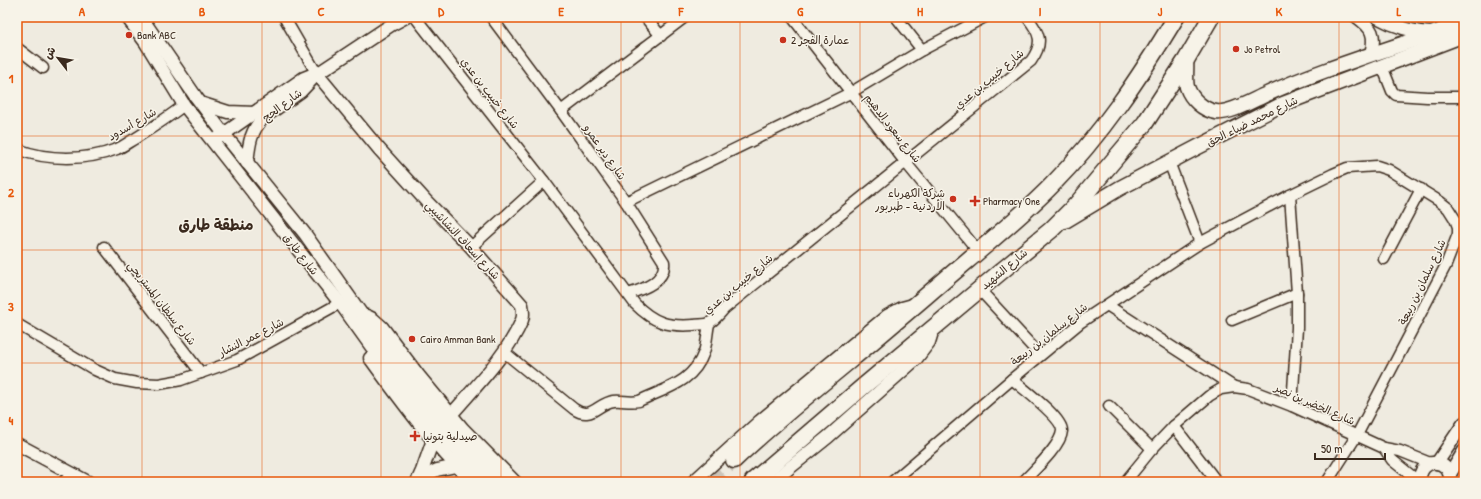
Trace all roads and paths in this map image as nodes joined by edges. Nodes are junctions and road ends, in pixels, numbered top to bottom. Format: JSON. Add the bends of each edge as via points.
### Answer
{"nodes":[{"id":1,"x":126,"y":17,"type":"edge"},
{"id":2,"x":141,"y":17,"type":"edge"},
{"id":3,"x":284,"y":17,"type":"edge"},
{"id":4,"x":406,"y":17,"type":"edge"},
{"id":5,"x":415,"y":17,"type":"edge"},
{"id":6,"x":491,"y":17,"type":"edge"},
{"id":7,"x":645,"y":17,"type":"edge"},
{"id":8,"x":685,"y":17,"type":"edge"},
{"id":9,"x":792,"y":17,"type":"edge"},
{"id":10,"x":896,"y":17,"type":"edge"},
{"id":11,"x":985,"y":17,"type":"edge"},
{"id":12,"x":1027,"y":17,"type":"edge"},
{"id":13,"x":1176,"y":17,"type":"edge"},
{"id":14,"x":1211,"y":17,"type":"edge"},
{"id":15,"x":1357,"y":17,"type":"edge"},
{"id":16,"x":1377,"y":17,"type":"edge"},
{"id":17,"x":1464,"y":22,"type":"edge"},
{"id":18,"x":1436,"y":33,"type":"junction"},
{"id":19,"x":1464,"y":35,"type":"edge"},
{"id":20,"x":661,"y":36,"type":"junction"},
{"id":21,"x":17,"y":48,"type":"edge"},
{"id":22,"x":922,"y":50,"type":"junction"},
{"id":23,"x":1371,"y":54,"type":"junction"},
{"id":24,"x":1186,"y":60,"type":"junction"},
{"id":25,"x":1382,"y":66,"type":"junction"},
{"id":26,"x":43,"y":68,"type":"dead end"},
{"id":27,"x":317,"y":74,"type":"junction"},
{"id":28,"x":1278,"y":89,"type":"junction"},
{"id":29,"x":850,"y":93,"type":"junction"},
{"id":30,"x":1464,"y":97,"type":"edge"},
{"id":31,"x":202,"y":104,"type":"junction"},
{"id":32,"x":1283,"y":104,"type":"junction"},
{"id":33,"x":184,"y":105,"type":"junction"},
{"id":34,"x":561,"y":111,"type":"junction"},
{"id":35,"x":255,"y":112,"type":"junction"},
{"id":36,"x":224,"y":134,"type":"junction"},
{"id":37,"x":214,"y":142,"type":"junction"},
{"id":38,"x":17,"y":149,"type":"edge"},
{"id":39,"x":1169,"y":162,"type":"junction"},
{"id":40,"x":247,"y":163,"type":"junction"},
{"id":41,"x":906,"y":163,"type":"junction"},
{"id":42,"x":544,"y":181,"type":"junction"},
{"id":43,"x":1421,"y":189,"type":"junction"},
{"id":44,"x":1290,"y":195,"type":"junction"},
{"id":45,"x":626,"y":202,"type":"junction"},
{"id":46,"x":1461,"y":227,"type":"edge"},
{"id":47,"x":1051,"y":230,"type":"junction"},
{"id":48,"x":1200,"y":243,"type":"junction"},
{"id":49,"x":471,"y":246,"type":"junction"},
{"id":50,"x":104,"y":247,"type":"dead end"},
{"id":51,"x":978,"y":251,"type":"junction"},
{"id":52,"x":1384,"y":259,"type":"dead end"},
{"id":53,"x":980,"y":290,"type":"junction"},
{"id":54,"x":1297,"y":293,"type":"junction"},
{"id":55,"x":628,"y":294,"type":"junction"},
{"id":56,"x":340,"y":303,"type":"junction"},
{"id":57,"x":916,"y":305,"type":"junction"},
{"id":58,"x":1106,"y":305,"type":"junction"},
{"id":59,"x":358,"y":318,"type":"junction"},
{"id":60,"x":1232,"y":320,"type":"dead end"},
{"id":61,"x":17,"y":324,"type":"edge"},
{"id":62,"x":709,"y":324,"type":"junction"},
{"id":63,"x":933,"y":329,"type":"junction"},
{"id":64,"x":504,"y":352,"type":"junction"},
{"id":65,"x":1040,"y":355,"type":"junction"},
{"id":66,"x":201,"y":373,"type":"junction"},
{"id":67,"x":1012,"y":379,"type":"junction"},
{"id":68,"x":1234,"y":387,"type":"junction"},
{"id":69,"x":1109,"y":406,"type":"dead end"},
{"id":70,"x":1292,"y":406,"type":"junction"},
{"id":71,"x":451,"y":414,"type":"junction"},
{"id":72,"x":1464,"y":423,"type":"edge"},
{"id":73,"x":1174,"y":426,"type":"junction"},
{"id":74,"x":1357,"y":436,"type":"junction"},
{"id":75,"x":433,"y":440,"type":"junction"},
{"id":76,"x":17,"y":444,"type":"edge"},
{"id":77,"x":1384,"y":448,"type":"junction"},
{"id":78,"x":1152,"y":449,"type":"junction"},
{"id":79,"x":1464,"y":451,"type":"edge"},
{"id":80,"x":734,"y":460,"type":"tunnel mouth"},
{"id":81,"x":1433,"y":463,"type":"junction"},
{"id":82,"x":456,"y":466,"type":"junction"},
{"id":83,"x":74,"y":474,"type":"junction"},
{"id":84,"x":1452,"y":479,"type":"edge"},
{"id":85,"x":753,"y":480,"type":"dead end"},
{"id":86,"x":418,"y":481,"type":"edge"},
{"id":87,"x":63,"y":482,"type":"edge"},
{"id":88,"x":88,"y":482,"type":"edge"},
{"id":89,"x":473,"y":482,"type":"edge"},
{"id":90,"x":487,"y":482,"type":"edge"},
{"id":91,"x":499,"y":482,"type":"edge"},
{"id":92,"x":515,"y":482,"type":"edge"},
{"id":93,"x":693,"y":482,"type":"edge"},
{"id":94,"x":772,"y":482,"type":"edge"},
{"id":95,"x":892,"y":482,"type":"edge"},
{"id":96,"x":1023,"y":482,"type":"edge"},
{"id":97,"x":1125,"y":482,"type":"edge"},
{"id":98,"x":1217,"y":482,"type":"edge"},
{"id":99,"x":1327,"y":482,"type":"edge"},
{"id":100,"x":1420,"y":482,"type":"edge"}],
"edges":[{"from":1,"to":33,"type":"street","name":"شارع طارق","via":[[146,43]]},
{"from":2,"to":31,"type":"street","name":"شارع طارق"},
{"from":3,"to":27,"type":"street"},
{"from":4,"to":27,"type":"street","name":"شارع الحج"},
{"from":5,"to":42,"type":"street","name":"شارع خبيب بن عدي"},
{"from":6,"to":34,"type":"street","name":"شارع دير عمرو"},
{"from":7,"to":20,"type":"street"},
{"from":8,"to":20,"type":"street"},
{"from":9,"to":29,"type":"street","name":"شارع سعود الدهيم"},
{"from":10,"to":22,"type":"street"},
{"from":11,"to":22,"type":"street"},
{"from":12,"to":41,"type":"street","name":"شارع خبيب بن عدي","via":[[1039,37],[1040,46],[1037,54]]},
{"from":13,"to":51,"type":"highway","via":[[1123,100],[1088,143],[1039,198]]},
{"from":14,"to":24,"type":"highway","name":"شارع الشهيد"},
{"from":15,"to":23,"type":"street","via":[[1372,31],[1374,38]]},
{"from":16,"to":18,"type":"street","via":[[1408,30]]},
{"from":17,"to":18,"type":"main road","name":"شارع محمد ضياء الحق"},
{"from":18,"to":23,"type":"main road","name":"شارع محمد ضياء الحق"},
{"from":19,"to":25,"type":"main road","name":"شارع محمد ضياء الحق"},
{"from":20,"to":34,"type":"street"},
{"from":21,"to":26,"type":"street"},
{"from":22,"to":29,"type":"street"},
{"from":23,"to":28,"type":"main road","name":"شارع محمد ضياء الحق"},
{"from":24,"to":28,"type":"main road","name":"شارع محمد ضياء الحق","via":[[1187,86],[1191,95],[1198,103],[1215,112],[1225,112]]},
{"from":24,"to":47,"type":"highway","name":"شارع الشهيد","via":[[1145,123],[1076,205]]},
{"from":25,"to":30,"type":"street","via":[[1396,95]]},
{"from":25,"to":32,"type":"main road","name":"شارع محمد ضياء الحق"},
{"from":27,"to":35,"type":"street","name":"شارع الحج","via":[[304,78]]},
{"from":27,"to":40,"type":"street","name":"شارع الحج","via":[[301,91],[259,122],[250,140]]},
{"from":27,"to":49,"type":"street","name":"شارع إسعاف النشاشيبي","via":[[379,149]]},
{"from":28,"to":32,"type":"main road"},
{"from":29,"to":41,"type":"street","name":"شارع سعود الدهيم"},
{"from":29,"to":45,"type":"street"},
{"from":31,"to":35,"type":"street","via":[[228,112]]},
{"from":31,"to":36,"type":"street","name":"شارع طارق"},
{"from":32,"to":39,"type":"main road","name":"شارع محمد ضياء الحق"},
{"from":33,"to":37,"type":"street","name":"شارع طارق"},
{"from":33,"to":38,"type":"street","name":"شارع أسدود","via":[[118,148],[103,153],[70,159]]},
{"from":34,"to":45,"type":"street","name":"شارع دير عمرو"},
{"from":35,"to":36,"type":"street","name":"شارع الحج"},
{"from":36,"to":37,"type":"street","name":"شارع الحج"},
{"from":36,"to":40,"type":"street","name":"شارع طارق"},
{"from":37,"to":56,"type":"street","name":"شارع طارق"},
{"from":39,"to":47,"type":"main road","name":"شارع محمد ضياء الحق"},
{"from":39,"to":48,"type":"street"},
{"from":40,"to":59,"type":"street","name":"شارع طارق","via":[[304,234]]},
{"from":41,"to":51,"type":"street","name":"شارع سعود الدهيم"},
{"from":41,"to":62,"type":"street","name":"شارع خبيب بن عدي","via":[[731,303]]},
{"from":42,"to":49,"type":"street"},
{"from":42,"to":55,"type":"street","name":"شارع خبيب بن عدي"},
{"from":43,"to":44,"type":"street","name":"شارع سلمان بن ربيعة","via":[[1383,167],[1367,166],[1347,168]]},
{"from":43,"to":46,"type":"street","name":"شارع سلمان بن ربيعة","via":[[1453,213]]},
{"from":43,"to":52,"type":"street"},
{"from":44,"to":48,"type":"street","name":"شارع سلمان بن ربيعة"},
{"from":44,"to":54,"type":"street"},
{"from":45,"to":55,"type":"street","name":"شارع دير عمرو","via":[[664,262],[658,279],[649,286]]},
{"from":46,"to":74,"type":"street","name":"شارع سلمان بن ربيعة","via":[[1446,265]]},
{"from":47,"to":53,"type":"highway","name":"شارع الشهيد"},
{"from":48,"to":58,"type":"street","name":"شارع سلمان بن ربيعة"},
{"from":49,"to":64,"type":"street","name":"شارع إسعاف النشاشيبي","via":[[522,305],[522,320]]},
{"from":50,"to":66,"type":"street","name":"شارع سلطان المستريحي"},
{"from":51,"to":57,"type":"highway"},
{"from":53,"to":63,"type":"highway","name":"شارع الشهيد"},
{"from":53,"to":65,"type":"street"},
{"from":54,"to":60,"type":"street"},
{"from":54,"to":70,"type":"street"},
{"from":55,"to":62,"type":"street","name":"شارع خبيب بن عدي","via":[[645,313],[668,325]]},
{"from":56,"to":59,"type":"street","name":"شارع طارق"},
{"from":56,"to":66,"type":"street","name":"شارع عمر النشار","via":[[237,360]]},
{"from":57,"to":80,"type":"highway","via":[[786,412]]},
{"from":57,"to":93,"type":"street","via":[[902,308],[886,316],[765,416]]},
{"from":58,"to":65,"type":"street","name":"شارع سلمان بن ربيعة"},
{"from":58,"to":68,"type":"street"},
{"from":59,"to":71,"type":"street","via":[[373,319],[382,328]]},
{"from":59,"to":75,"type":"street","via":[[357,334],[367,354]]},
{"from":59,"to":90,"type":"street","name":"شارع طارق","via":[[373,349],[435,427]]},
{"from":59,"to":91,"type":"street","name":"شارع طارق","via":[[442,420]]},
{"from":61,"to":66,"type":"street","name":"شارع عمر النشار","via":[[115,379],[137,384],[159,384]]},
{"from":62,"to":64,"type":"street","via":[[699,364],[684,380],[639,401],[612,401],[586,414],[574,409]]},
{"from":63,"to":85,"type":"highway","name":"شارع الشهيد"},
{"from":63,"to":94,"type":"street","via":[[929,342],[916,359]]},
{"from":64,"to":71,"type":"street","name":"شارع إسعاف النشاشيبي"},
{"from":65,"to":67,"type":"street","name":"شارع سلمان بن ربيعة"},
{"from":67,"to":95,"type":"street","name":"شارع سلمان بن ربيعة"},
{"from":67,"to":96,"type":"street","via":[[1060,422],[1062,431],[1054,448]]},
{"from":68,"to":70,"type":"street","name":"شارع الخضر بن نصر","via":[[1254,391]]},
{"from":68,"to":73,"type":"street","via":[[1221,389],[1209,396]]},
{"from":69,"to":78,"type":"street"},
{"from":70,"to":74,"type":"street","name":"شارع الخضر بن نصر"},
{"from":71,"to":92,"type":"street"},
{"from":72,"to":81,"type":"street"},
{"from":73,"to":78,"type":"street"},
{"from":73,"to":98,"type":"street"},
{"from":74,"to":77,"type":"street","name":"شارع الخضر بن نصر"},
{"from":74,"to":99,"type":"street","name":"شارع سلمان بن ربيعة"},
{"from":75,"to":82,"type":"street"},
{"from":75,"to":86,"type":"street"},
{"from":76,"to":83,"type":"street"},
{"from":77,"to":81,"type":"street","name":"شارع الخضر بن نصر"},
{"from":77,"to":100,"type":"street","name":"شارع الخضر بن نصر","via":[[1392,460]]},
{"from":78,"to":97,"type":"street"},
{"from":79,"to":84,"type":"street"},
{"from":81,"to":84,"type":"street","via":[[1447,469]]},
{"from":81,"to":100,"type":"street","via":[[1421,471]]},
{"from":82,"to":86,"type":"street","via":[[437,470]]},
{"from":82,"to":89,"type":"street"},
{"from":83,"to":87,"type":"street"},
{"from":83,"to":88,"type":"street"}]}
